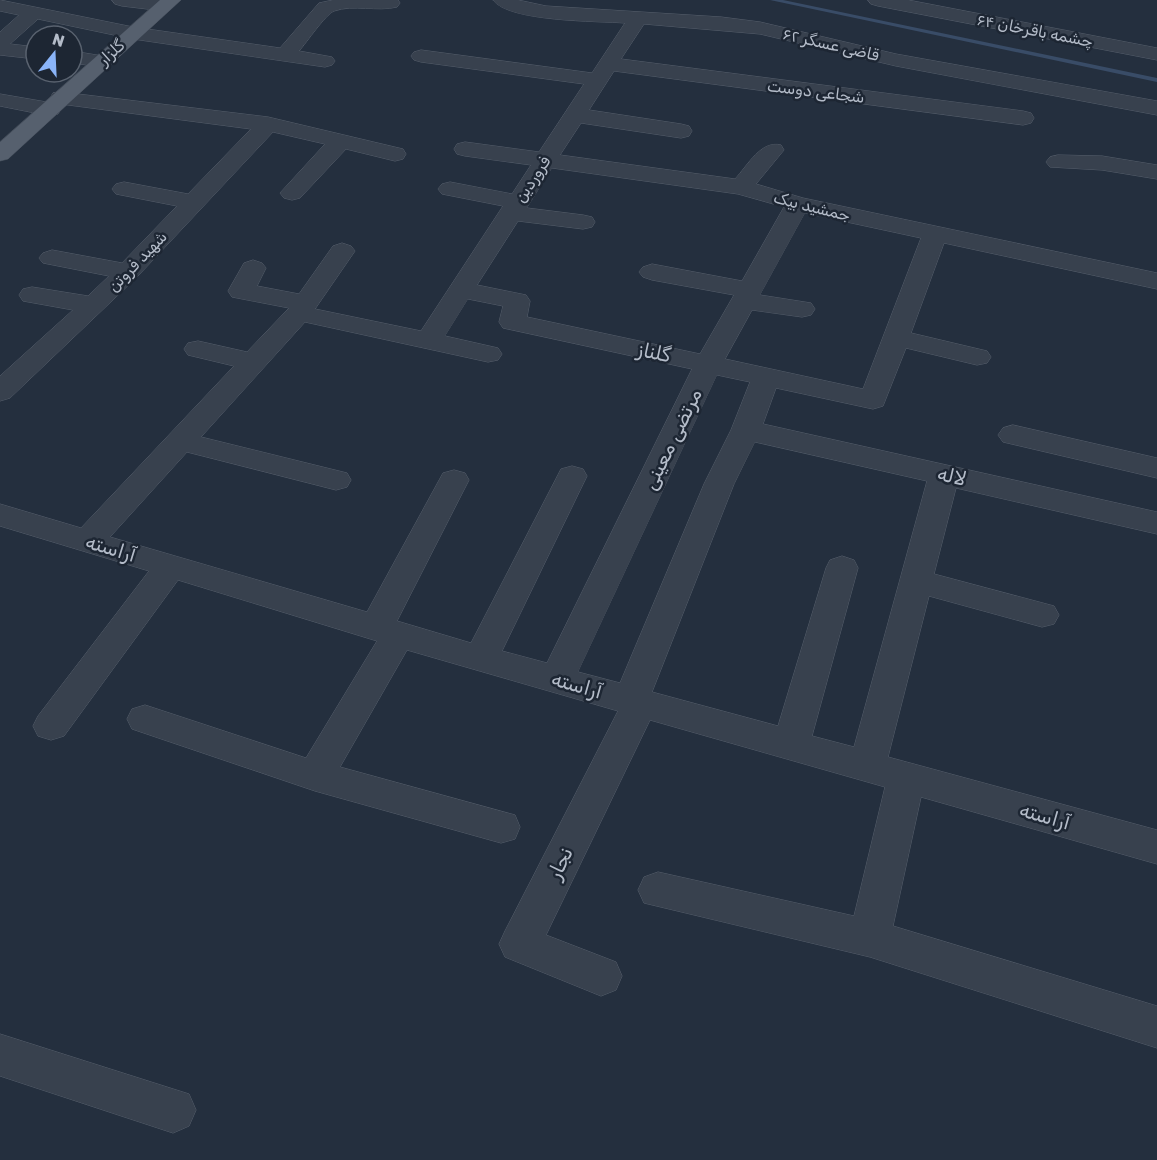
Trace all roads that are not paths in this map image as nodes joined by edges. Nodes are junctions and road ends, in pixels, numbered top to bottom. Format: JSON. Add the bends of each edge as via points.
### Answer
{"nodes":[{"id":1,"x":122,"y":0,"type":"edge"},
{"id":2,"x":503,"y":0,"type":"edge"},
{"id":3,"x":878,"y":0,"type":"edge"},
{"id":4,"x":167,"y":3,"type":"edge"},
{"id":5,"x":390,"y":3,"type":"dead end"},
{"id":6,"x":0,"y":5,"type":"edge"},
{"id":7,"x":33,"y":13,"type":"junction"},
{"id":8,"x":638,"y":18,"type":"junction"},
{"id":9,"x":1076,"y":18,"type":"dead end"},
{"id":10,"x":1132,"y":26,"type":"dead end"},
{"id":11,"x":133,"y":33,"type":"junction"},
{"id":12,"x":1061,"y":35,"type":"junction"},
{"id":13,"x":0,"y":42,"type":"edge"},
{"id":14,"x":1119,"y":46,"type":"junction"},
{"id":15,"x":0,"y":49,"type":"edge"},
{"id":16,"x":429,"y":50,"type":"dead end"},
{"id":17,"x":24,"y":52,"type":"edge"},
{"id":18,"x":1157,"y":54,"type":"edge"},
{"id":19,"x":285,"y":55,"type":"junction"},
{"id":20,"x":84,"y":59,"type":"edge"},
{"id":21,"x":102,"y":61,"type":"junction"},
{"id":22,"x":325,"y":61,"type":"dead end"},
{"id":23,"x":604,"y":72,"type":"junction"},
{"id":24,"x":0,"y":100,"type":"edge"},
{"id":25,"x":56,"y":103,"type":"junction"},
{"id":26,"x":1157,"y":108,"type":"edge"},
{"id":27,"x":575,"y":115,"type":"junction"},
{"id":28,"x":1023,"y":118,"type":"dead end"},
{"id":29,"x":268,"y":124,"type":"junction"},
{"id":30,"x":681,"y":131,"type":"dead end"},
{"id":31,"x":341,"y":141,"type":"junction"},
{"id":32,"x":465,"y":149,"type":"dead end"},
{"id":33,"x":0,"y":154,"type":"edge"},
{"id":34,"x":395,"y":154,"type":"dead end"},
{"id":35,"x":797,"y":155,"type":"dead end"},
{"id":36,"x":544,"y":161,"type":"junction"},
{"id":37,"x":1059,"y":162,"type":"dead end"},
{"id":38,"x":1157,"y":172,"type":"edge"},
{"id":39,"x":741,"y":187,"type":"junction"},
{"id":40,"x":124,"y":189,"type":"dead end"},
{"id":41,"x":450,"y":189,"type":"dead end"},
{"id":42,"x":292,"y":193,"type":"dead end"},
{"id":43,"x":194,"y":202,"type":"junction"},
{"id":44,"x":798,"y":204,"type":"junction"},
{"id":45,"x":514,"y":207,"type":"junction"},
{"id":46,"x":583,"y":222,"type":"dead end"},
{"id":47,"x":934,"y":235,"type":"junction"},
{"id":48,"x":342,"y":251,"type":"dead end"},
{"id":49,"x":52,"y":258,"type":"dead end"},
{"id":50,"x":253,"y":268,"type":"dead end"},
{"id":51,"x":128,"y":272,"type":"junction"},
{"id":52,"x":652,"y":272,"type":"dead end"},
{"id":53,"x":1157,"y":281,"type":"edge"},
{"id":54,"x":461,"y":290,"type":"junction"},
{"id":55,"x":33,"y":294,"type":"dead end"},
{"id":56,"x":747,"y":296,"type":"junction"},
{"id":57,"x":94,"y":305,"type":"junction"},
{"id":58,"x":302,"y":308,"type":"junction"},
{"id":59,"x":802,"y":309,"type":"dead end"},
{"id":60,"x":896,"y":338,"type":"junction"},
{"id":61,"x":428,"y":341,"type":"junction"},
{"id":62,"x":198,"y":349,"type":"dead end"},
{"id":63,"x":488,"y":354,"type":"dead end"},
{"id":64,"x":977,"y":357,"type":"dead end"},
{"id":65,"x":253,"y":362,"type":"junction"},
{"id":66,"x":709,"y":363,"type":"junction"},
{"id":67,"x":766,"y":376,"type":"junction"},
{"id":68,"x":0,"y":392,"type":"edge"},
{"id":69,"x":746,"y":430,"type":"junction"},
{"id":70,"x":1013,"y":435,"type":"dead end"},
{"id":71,"x":180,"y":441,"type":"junction"},
{"id":72,"x":1157,"y":468,"type":"edge"},
{"id":73,"x":944,"y":475,"type":"junction"},
{"id":74,"x":572,"y":476,"type":"dead end"},
{"id":75,"x":336,"y":480,"type":"dead end"},
{"id":76,"x":454,"y":480,"type":"dead end"},
{"id":77,"x":0,"y":514,"type":"edge"},
{"id":78,"x":1157,"y":523,"type":"edge"},
{"id":79,"x":88,"y":541,"type":"junction"},
{"id":80,"x":171,"y":566,"type":"junction"},
{"id":81,"x":843,"y":568,"type":"dead end"},
{"id":82,"x":916,"y":581,"type":"junction"},
{"id":83,"x":1042,"y":615,"type":"dead end"},
{"id":84,"x":387,"y":631,"type":"junction"},
{"id":85,"x":481,"y":658,"type":"junction"},
{"id":86,"x":556,"y":680,"type":"junction"},
{"id":87,"x":635,"y":702,"type":"junction"},
{"id":88,"x":144,"y":719,"type":"dead end"},
{"id":89,"x":51,"y":726,"type":"dead end"},
{"id":90,"x":791,"y":745,"type":"junction"},
{"id":91,"x":867,"y":766,"type":"junction"},
{"id":92,"x":315,"y":777,"type":"junction"},
{"id":93,"x":906,"y":777,"type":"junction"},
{"id":94,"x":501,"y":826,"type":"dead end"},
{"id":95,"x":1157,"y":847,"type":"edge"},
{"id":96,"x":658,"y":890,"type":"dead end"},
{"id":97,"x":870,"y":938,"type":"junction"},
{"id":98,"x":601,"y":976,"type":"dead end"},
{"id":99,"x":1157,"y":1027,"type":"edge"},
{"id":100,"x":0,"y":1055,"type":"edge"},
{"id":101,"x":173,"y":1110,"type":"dead end"}],
"edges":[{"from":1,"to":4,"type":"street"},
{"from":2,"to":8,"type":"street","name":"قاضی عسگر ۶۲","via":[[519,8],[546,12]]},
{"from":3,"to":12,"type":"street","name":"چشمه باقرخان ۶۴"},
{"from":4,"to":11,"type":"main road","name":"گلزار"},
{"from":5,"to":19,"type":"street","via":[[326,7]]},
{"from":6,"to":7,"type":"street"},
{"from":7,"to":11,"type":"street"},
{"from":7,"to":13,"type":"street"},
{"from":8,"to":23,"type":"street","name":"فروردین"},
{"from":8,"to":26,"type":"street","name":"قاضی عسگر ۶۲","via":[[759,28],[896,60]]},
{"from":9,"to":12,"type":"street"},
{"from":10,"to":14,"type":"street"},
{"from":11,"to":19,"type":"street"},
{"from":11,"to":21,"type":"main road","name":"گلزار"},
{"from":12,"to":14,"type":"street","name":"چشمه باقرخان ۶۴"},
{"from":14,"to":18,"type":"street","name":"چشمه باقرخان ۶۴"},
{"from":15,"to":17,"type":"street"},
{"from":16,"to":23,"type":"street","name":"شجاعی دوست","via":[[450,60]]},
{"from":19,"to":22,"type":"street"},
{"from":20,"to":21,"type":"street"},
{"from":21,"to":25,"type":"main road","name":"گلزار"},
{"from":23,"to":27,"type":"street","name":"فروردین"},
{"from":23,"to":28,"type":"street","name":"شجاعی دوست"},
{"from":24,"to":25,"type":"street"},
{"from":25,"to":29,"type":"street"},
{"from":25,"to":33,"type":"main road","name":"گلزار"},
{"from":27,"to":30,"type":"street"},
{"from":27,"to":36,"type":"street","name":"فروردین"},
{"from":29,"to":31,"type":"street"},
{"from":29,"to":43,"type":"street","name":"شهید فروتن"},
{"from":31,"to":34,"type":"street"},
{"from":31,"to":42,"type":"street"},
{"from":32,"to":36,"type":"street","name":"جمشید بیک"},
{"from":35,"to":39,"type":"street","via":[[763,147]]},
{"from":36,"to":39,"type":"street","name":"جمشید بیک"},
{"from":36,"to":45,"type":"street","name":"فروردین"},
{"from":37,"to":38,"type":"street","via":[[1102,163]]},
{"from":39,"to":44,"type":"street","name":"جمشید بیک"},
{"from":40,"to":43,"type":"street"},
{"from":41,"to":45,"type":"street"},
{"from":43,"to":51,"type":"street","name":"شهید فروتن"},
{"from":44,"to":47,"type":"street","name":"جمشید بیک"},
{"from":44,"to":56,"type":"street","name":"مرتضی معینی"},
{"from":45,"to":46,"type":"street"},
{"from":45,"to":54,"type":"street","name":"فروردین"},
{"from":47,"to":53,"type":"street","name":"جمشید بیک"},
{"from":47,"to":60,"type":"street"},
{"from":48,"to":58,"type":"street"},
{"from":49,"to":51,"type":"street"},
{"from":50,"to":58,"type":"street","via":[[241,291]]},
{"from":51,"to":57,"type":"street","name":"شهید فروتن"},
{"from":52,"to":56,"type":"street"},
{"from":54,"to":61,"type":"street","name":"فروردین"},
{"from":54,"to":66,"type":"street","name":"گلناز","via":[[517,301],[512,322]]},
{"from":55,"to":57,"type":"street"},
{"from":56,"to":59,"type":"street"},
{"from":56,"to":66,"type":"street","name":"مرتضی معینی"},
{"from":57,"to":68,"type":"street","name":"شهید فروتن"},
{"from":58,"to":61,"type":"street"},
{"from":58,"to":65,"type":"street"},
{"from":60,"to":64,"type":"street"},
{"from":60,"to":67,"type":"street","name":"گلناز","via":[[873,400]]},
{"from":61,"to":63,"type":"street"},
{"from":62,"to":65,"type":"street"},
{"from":65,"to":71,"type":"street"},
{"from":66,"to":67,"type":"street","name":"گلناز"},
{"from":66,"to":86,"type":"street","name":"مرتضی معینی"},
{"from":67,"to":69,"type":"street"},
{"from":69,"to":73,"type":"street","name":"لاله"},
{"from":69,"to":87,"type":"street","via":[[719,484]]},
{"from":70,"to":72,"type":"street"},
{"from":71,"to":75,"type":"street"},
{"from":71,"to":79,"type":"street"},
{"from":73,"to":78,"type":"street","name":"لاله"},
{"from":73,"to":82,"type":"street"},
{"from":74,"to":85,"type":"street"},
{"from":76,"to":84,"type":"street"},
{"from":77,"to":79,"type":"street","name":"آراسته"},
{"from":79,"to":80,"type":"street","name":"آراسته"},
{"from":80,"to":84,"type":"street","name":"آراسته"},
{"from":80,"to":89,"type":"street"},
{"from":81,"to":90,"type":"street"},
{"from":82,"to":83,"type":"street"},
{"from":82,"to":91,"type":"street"},
{"from":84,"to":85,"type":"street","name":"آراسته"},
{"from":84,"to":92,"type":"street"},
{"from":85,"to":86,"type":"street","name":"آراسته"},
{"from":86,"to":87,"type":"street","name":"آراسته"},
{"from":87,"to":90,"type":"street","name":"آراسته"},
{"from":87,"to":98,"type":"street","name":"نجار","via":[[519,944]]},
{"from":88,"to":92,"type":"street"},
{"from":90,"to":91,"type":"street","name":"آراسته"},
{"from":91,"to":93,"type":"street","name":"آراسته"},
{"from":92,"to":94,"type":"street"},
{"from":93,"to":95,"type":"street","name":"آراسته"},
{"from":93,"to":97,"type":"street"},
{"from":96,"to":97,"type":"street"},
{"from":97,"to":99,"type":"street"},
{"from":100,"to":101,"type":"street"}]}
